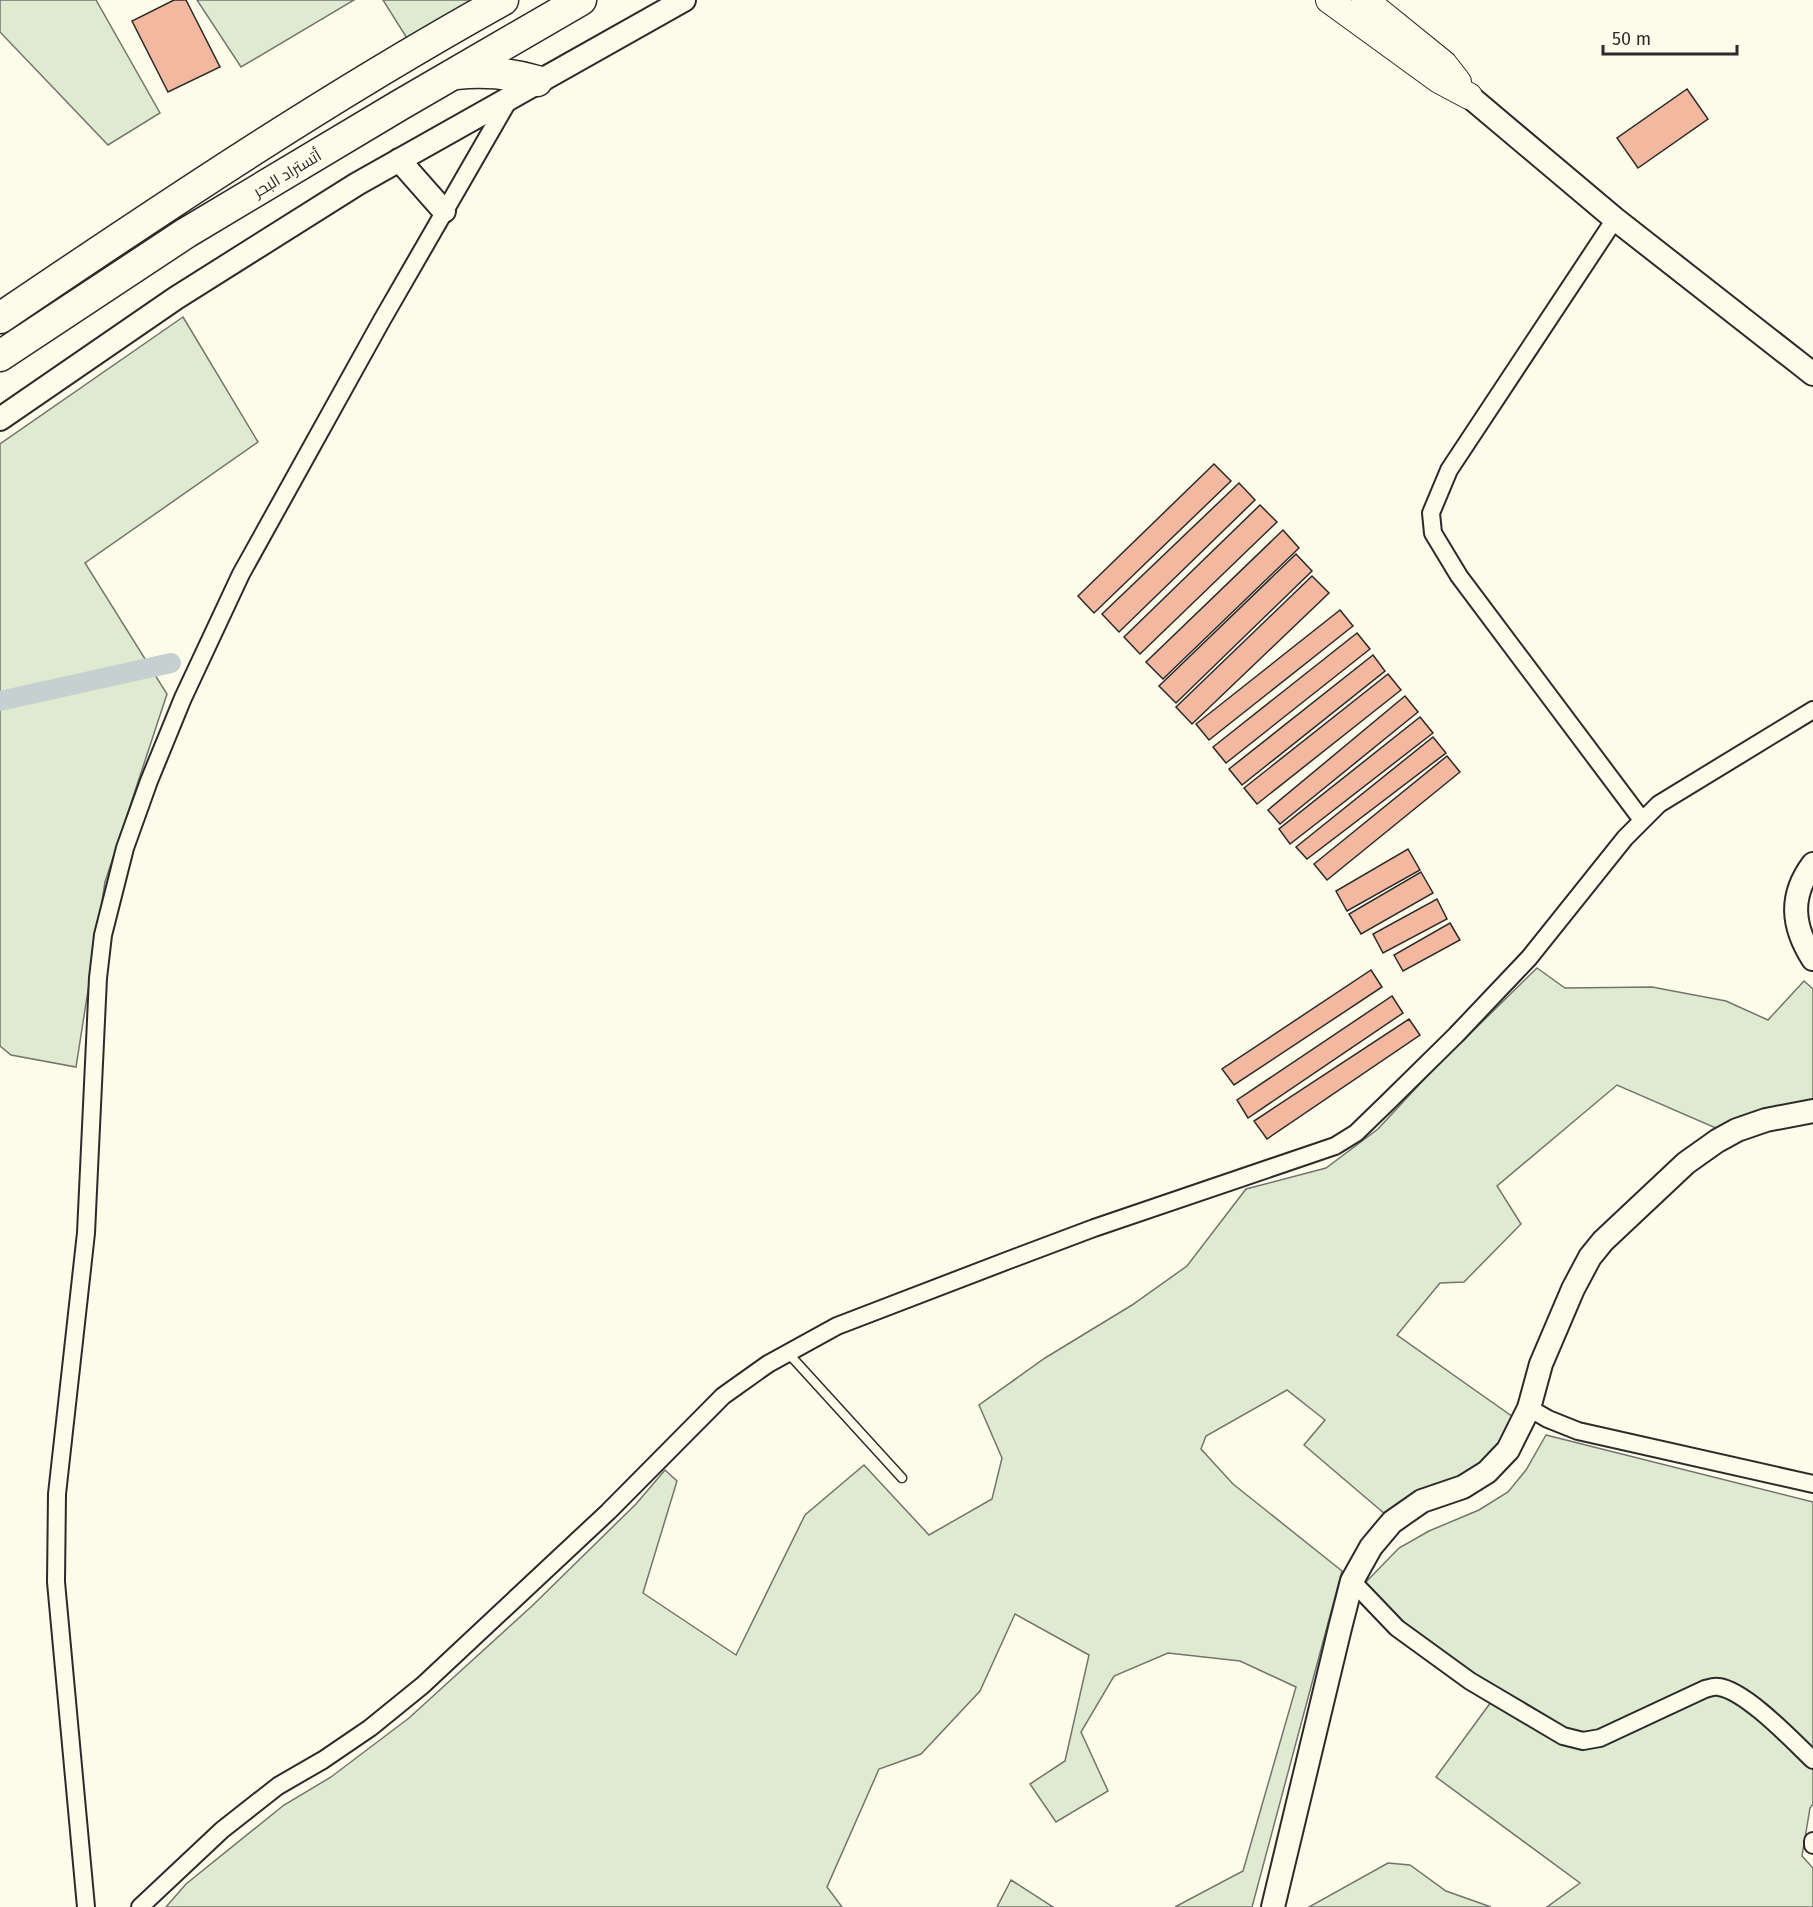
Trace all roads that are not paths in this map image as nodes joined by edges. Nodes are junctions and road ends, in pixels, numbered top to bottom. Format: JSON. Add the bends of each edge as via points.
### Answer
{"nodes":[{"id":1,"x":503,"y":0,"type":"edge"},
{"id":2,"x":581,"y":0,"type":"edge"},
{"id":3,"x":684,"y":0,"type":"edge"},
{"id":4,"x":1329,"y":0,"type":"edge"},
{"id":5,"x":1365,"y":0,"type":"edge"},
{"id":6,"x":453,"y":74,"type":"junction"},
{"id":7,"x":537,"y":81,"type":"junction"},
{"id":8,"x":1469,"y":96,"type":"junction"},
{"id":9,"x":511,"y":98,"type":"junction"},
{"id":10,"x":399,"y":160,"type":"junction"},
{"id":11,"x":444,"y":211,"type":"junction"},
{"id":12,"x":1615,"y":219,"type":"junction"},
{"id":13,"x":0,"y":318,"type":"edge"},
{"id":14,"x":0,"y":356,"type":"edge"},
{"id":15,"x":1813,"y":374,"type":"edge"},
{"id":16,"x":0,"y":419,"type":"edge"},
{"id":17,"x":1813,"y":710,"type":"edge"},
{"id":18,"x":1642,"y":820,"type":"junction"},
{"id":19,"x":1813,"y":864,"type":"edge"},
{"id":20,"x":1813,"y":959,"type":"edge"},
{"id":21,"x":1813,"y":1111,"type":"edge"},
{"id":22,"x":788,"y":1353,"type":"junction"},
{"id":23,"x":1529,"y":1408,"type":"junction"},
{"id":24,"x":902,"y":1478,"type":"dead end"},
{"id":25,"x":1813,"y":1484,"type":"edge"},
{"id":26,"x":1352,"y":1581,"type":"junction"},
{"id":27,"x":1813,"y":1760,"type":"edge"},
{"id":28,"x":86,"y":1907,"type":"edge"},
{"id":29,"x":140,"y":1907,"type":"edge"},
{"id":30,"x":1273,"y":1907,"type":"edge"}],
"edges":[{"from":1,"to":13,"type":"highway","via":[[163,208]]},
{"from":2,"to":6,"type":"highway","name":"أتستراد البحر"},
{"from":3,"to":7,"type":"main road"},
{"from":4,"to":8,"type":"main road","via":[[1439,80]]},
{"from":5,"to":8,"type":"main road","via":[[1444,64]]},
{"from":6,"to":7,"type":"highway","via":[[497,72]]},
{"from":6,"to":14,"type":"highway","name":"أتستراد البحر","via":[[186,233]]},
{"from":7,"to":9,"type":"main road"},
{"from":8,"to":12,"type":"main road"},
{"from":9,"to":10,"type":"main road"},
{"from":9,"to":11,"type":"street"},
{"from":10,"to":11,"type":"main road"},
{"from":10,"to":16,"type":"main road","via":[[176,298]]},
{"from":11,"to":28,"type":"street","via":[[241,574],[149,781],[125,848],[103,935],[86,1233],[57,1494],[56,1582]]},
{"from":12,"to":15,"type":"main road"},
{"from":12,"to":18,"type":"street","via":[[1449,470],[1431,513],[1433,533],[1459,576]]},
{"from":17,"to":18,"type":"street","via":[[1659,804]]},
{"from":18,"to":22,"type":"street","via":[[1529,958],[1389,1101],[1335,1146],[1062,1240],[837,1326]]},
{"from":19,"to":20,"type":"main road","via":[[1799,888],[1797,911],[1798,932]]},
{"from":21,"to":23,"type":"main road","via":[[1766,1120],[1717,1141],[1686,1163],[1603,1241],[1573,1288],[1541,1364]]},
{"from":22,"to":24,"type":"lane"},
{"from":22,"to":29,"type":"street","via":[[723,1396],[608,1512],[423,1685],[370,1728],[268,1794],[222,1830]]},
{"from":23,"to":25,"type":"street","via":[[1578,1431]]},
{"from":23,"to":26,"type":"main road","via":[[1508,1450],[1487,1472],[1463,1487],[1422,1501],[1392,1522],[1371,1547]]},
{"from":26,"to":27,"type":"street","via":[[1397,1628],[1470,1681],[1563,1736],[1600,1738],[1705,1689],[1718,1687],[1745,1700]]},
{"from":26,"to":30,"type":"main road"}]}
